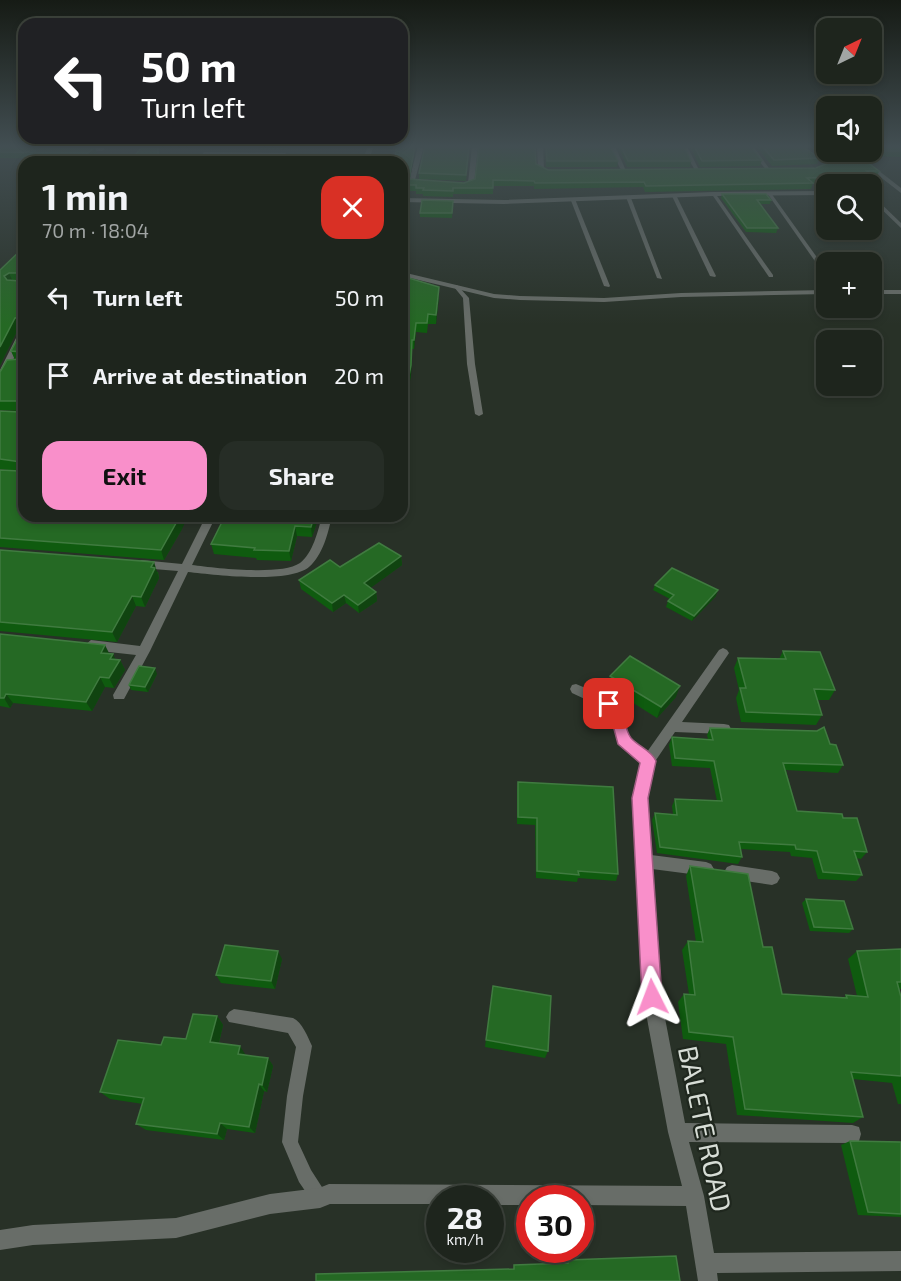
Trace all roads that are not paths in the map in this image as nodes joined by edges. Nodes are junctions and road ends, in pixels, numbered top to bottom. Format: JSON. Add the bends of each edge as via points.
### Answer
{"nodes":[{"id":1,"x":575,"y":206,"type":"edge"},
{"id":2,"x":631,"y":206,"type":"edge"},
{"id":3,"x":678,"y":206,"type":"edge"},
{"id":4,"x":721,"y":206,"type":"edge"},
{"id":5,"x":777,"y":206,"type":"edge"},
{"id":6,"x":882,"y":206,"type":"edge"},
{"id":7,"x":901,"y":226,"type":"edge"},
{"id":8,"x":816,"y":259,"type":"edge"},
{"id":9,"x":408,"y":275,"type":"edge"},
{"id":10,"x":713,"y":276,"type":"dead end"},
{"id":11,"x":771,"y":276,"type":"dead end"},
{"id":12,"x":660,"y":278,"type":"dead end"},
{"id":13,"x":607,"y":286,"type":"dead end"},
{"id":14,"x":457,"y":287,"type":"junction"},
{"id":15,"x":816,"y":292,"type":"edge"},
{"id":16,"x":882,"y":292,"type":"edge"},
{"id":17,"x":901,"y":292,"type":"edge"},
{"id":18,"x":18,"y":346,"type":"edge"},
{"id":19,"x":0,"y":378,"type":"edge"},
{"id":20,"x":479,"y":414,"type":"dead end"},
{"id":21,"x":208,"y":522,"type":"edge"},
{"id":22,"x":325,"y":522,"type":"edge"},
{"id":23,"x":128,"y":563,"type":"edge"},
{"id":24,"x":186,"y":568,"type":"junction"},
{"id":25,"x":84,"y":645,"type":"edge"},
{"id":26,"x":144,"y":651,"type":"junction"},
{"id":27,"x":723,"y":653,"type":"dead end"},
{"id":28,"x":576,"y":689,"type":"dead end"},
{"id":29,"x":119,"y":694,"type":"dead end"},
{"id":30,"x":674,"y":727,"type":"junction"},
{"id":31,"x":737,"y":730,"type":"edge"},
{"id":32,"x":648,"y":761,"type":"junction"},
{"id":33,"x":645,"y":861,"type":"junction"},
{"id":34,"x":772,"y":878,"type":"dead end"},
{"id":35,"x":234,"y":1017,"type":"dead end"},
{"id":36,"x":677,"y":1132,"type":"junction"},
{"id":37,"x":852,"y":1134,"type":"dead end"},
{"id":38,"x":694,"y":1196,"type":"junction"},
{"id":39,"x":320,"y":1198,"type":"junction"},
{"id":40,"x":0,"y":1240,"type":"edge"},
{"id":41,"x":901,"y":1261,"type":"edge"},
{"id":42,"x":706,"y":1272,"type":"edge"}],
"edges":[{"from":1,"to":13,"type":"lane"},
{"from":2,"to":12,"type":"lane"},
{"from":3,"to":10,"type":"lane"},
{"from":4,"to":11,"type":"lane"},
{"from":5,"to":8,"type":"lane"},
{"from":6,"to":7,"type":"street"},
{"from":9,"to":14,"type":"street"},
{"from":14,"to":15,"type":"street","via":[[494,296],[603,300]]},
{"from":14,"to":20,"type":"lane","via":[[466,298]]},
{"from":16,"to":17,"type":"street"},
{"from":18,"to":19,"type":"street"},
{"from":21,"to":24,"type":"street"},
{"from":22,"to":24,"type":"street","via":[[317,549],[302,567],[262,574]]},
{"from":23,"to":24,"type":"street"},
{"from":24,"to":26,"type":"street"},
{"from":25,"to":26,"type":"street"},
{"from":26,"to":29,"type":"street"},
{"from":27,"to":30,"type":"street","name":"BALETE ROAD"},
{"from":28,"to":32,"type":"street","via":[[609,704],[616,712],[623,740]]},
{"from":30,"to":31,"type":"street"},
{"from":30,"to":32,"type":"street","name":"BALETE ROAD"},
{"from":32,"to":33,"type":"street","name":"BALETE ROAD","via":[[640,798]]},
{"from":33,"to":34,"type":"street"},
{"from":33,"to":36,"type":"street","name":"BALETE ROAD","via":[[652,997]]},
{"from":35,"to":39,"type":"lane","via":[[293,1026],[301,1037],[304,1046],[290,1142]]},
{"from":36,"to":37,"type":"street"},
{"from":36,"to":38,"type":"street","name":"BALETE ROAD"},
{"from":38,"to":39,"type":"street","via":[[329,1194]]},
{"from":38,"to":42,"type":"street","name":"BALETE ROAD"},
{"from":39,"to":40,"type":"street","via":[[270,1204],[176,1228]]},
{"from":41,"to":42,"type":"street"}]}
